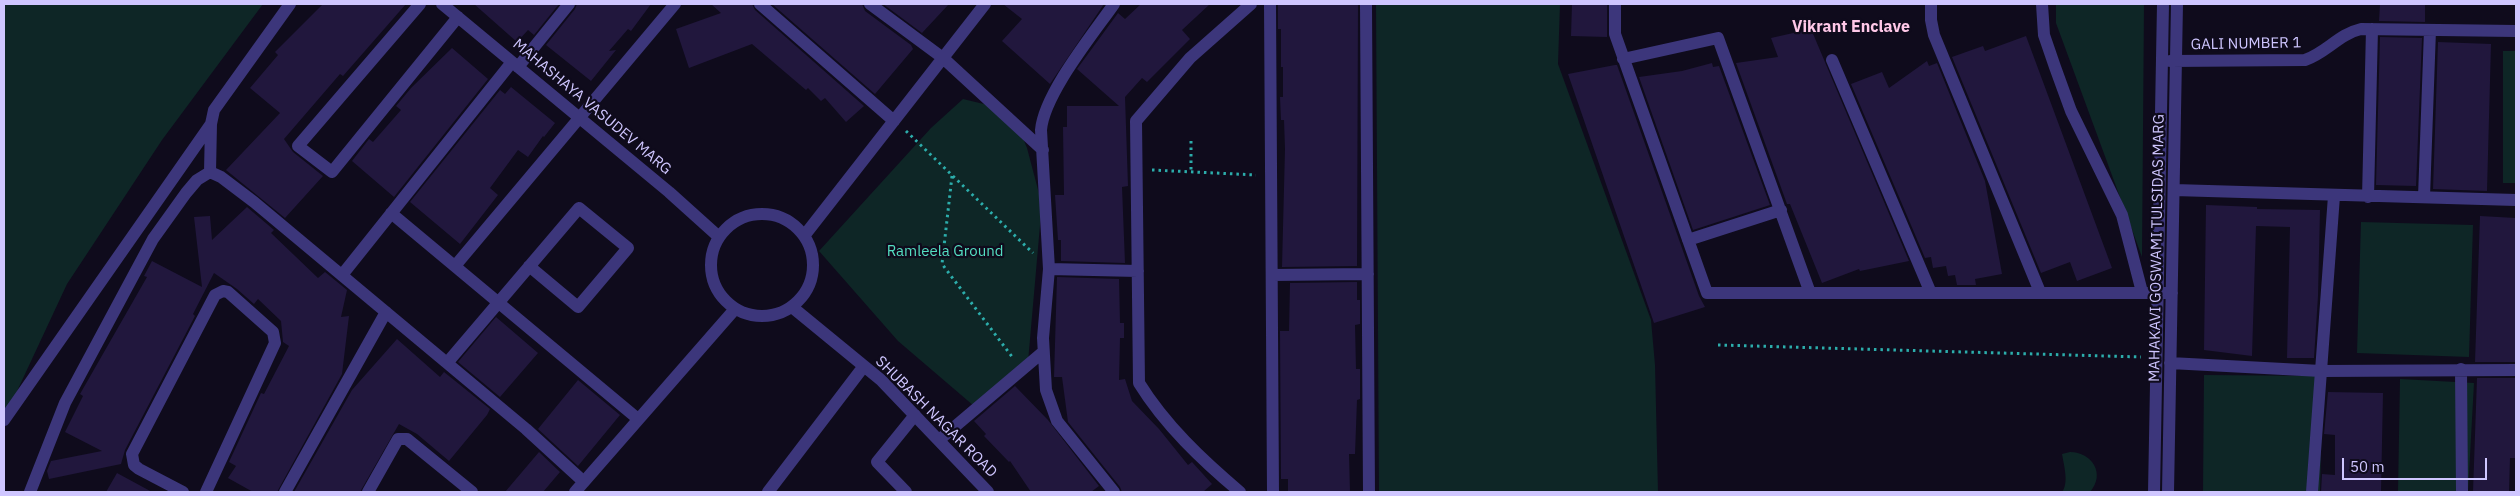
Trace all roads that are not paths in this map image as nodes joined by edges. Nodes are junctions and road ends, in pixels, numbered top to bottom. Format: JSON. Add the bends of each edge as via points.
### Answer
{"nodes":[{"id":1,"x":290,"y":4,"type":"edge"},
{"id":2,"x":420,"y":4,"type":"edge"},
{"id":3,"x":444,"y":4,"type":"edge"},
{"id":4,"x":569,"y":4,"type":"edge"},
{"id":5,"x":675,"y":4,"type":"edge"},
{"id":6,"x":760,"y":4,"type":"edge"},
{"id":7,"x":870,"y":4,"type":"edge"},
{"id":8,"x":985,"y":4,"type":"edge"},
{"id":9,"x":1114,"y":4,"type":"edge"},
{"id":10,"x":1252,"y":4,"type":"edge"},
{"id":11,"x":1270,"y":4,"type":"edge"},
{"id":12,"x":1366,"y":4,"type":"edge"},
{"id":13,"x":1615,"y":4,"type":"edge"},
{"id":14,"x":1931,"y":4,"type":"edge"},
{"id":15,"x":2042,"y":4,"type":"edge"},
{"id":16,"x":2163,"y":4,"type":"edge"},
{"id":17,"x":2178,"y":4,"type":"edge"},
{"id":18,"x":458,"y":18,"type":"junction"},
{"id":19,"x":2372,"y":29,"type":"junction"},
{"id":20,"x":2430,"y":30,"type":"junction"},
{"id":21,"x":2516,"y":31,"type":"edge"},
{"id":22,"x":944,"y":58,"type":"junction"},
{"id":23,"x":1623,"y":59,"type":"junction"},
{"id":24,"x":1832,"y":60,"type":"dead end"},
{"id":25,"x":2162,"y":61,"type":"junction"},
{"id":26,"x":2177,"y":61,"type":"junction"},
{"id":27,"x":515,"y":64,"type":"junction"},
{"id":28,"x":578,"y":117,"type":"junction"},
{"id":29,"x":894,"y":121,"type":"junction"},
{"id":30,"x":211,"y":124,"type":"junction"},
{"id":31,"x":1043,"y":150,"type":"junction"},
{"id":32,"x":210,"y":172,"type":"junction"},
{"id":33,"x":2174,"y":190,"type":"junction"},
{"id":34,"x":2334,"y":196,"type":"junction"},
{"id":35,"x":2368,"y":197,"type":"junction"},
{"id":36,"x":2424,"y":197,"type":"junction"},
{"id":37,"x":2516,"y":200,"type":"edge"},
{"id":38,"x":1781,"y":210,"type":"junction"},
{"id":39,"x":392,"y":213,"type":"junction"},
{"id":40,"x":804,"y":236,"type":"junction"},
{"id":41,"x":719,"y":237,"type":"junction"},
{"id":42,"x":1688,"y":240,"type":"junction"},
{"id":43,"x":455,"y":266,"type":"junction"},
{"id":44,"x":529,"y":266,"type":"junction"},
{"id":45,"x":1049,"y":269,"type":"junction"},
{"id":46,"x":1138,"y":271,"type":"junction"},
{"id":47,"x":1368,"y":274,"type":"junction"},
{"id":48,"x":342,"y":275,"type":"junction"},
{"id":49,"x":1272,"y":275,"type":"junction"},
{"id":50,"x":2040,"y":292,"type":"junction"},
{"id":51,"x":2142,"y":292,"type":"junction"},
{"id":52,"x":2158,"y":292,"type":"junction"},
{"id":53,"x":1810,"y":293,"type":"junction"},
{"id":54,"x":1931,"y":293,"type":"junction"},
{"id":55,"x":2172,"y":293,"type":"junction"},
{"id":56,"x":498,"y":302,"type":"junction"},
{"id":57,"x":792,"y":308,"type":"junction"},
{"id":58,"x":735,"y":309,"type":"junction"},
{"id":59,"x":386,"y":312,"type":"junction"},
{"id":60,"x":1043,"y":352,"type":"junction"},
{"id":61,"x":447,"y":363,"type":"junction"},
{"id":62,"x":2170,"y":363,"type":"junction"},
{"id":63,"x":864,"y":366,"type":"junction"},
{"id":64,"x":2461,"y":369,"type":"junction"},
{"id":65,"x":2516,"y":370,"type":"edge"},
{"id":66,"x":2321,"y":371,"type":"junction"},
{"id":67,"x":915,"y":415,"type":"junction"},
{"id":68,"x":638,"y":419,"type":"junction"},
{"id":69,"x":4,"y":420,"type":"edge"},
{"id":70,"x":939,"y":440,"type":"junction"},
{"id":71,"x":584,"y":482,"type":"junction"},
{"id":72,"x":30,"y":492,"type":"edge"},
{"id":73,"x":183,"y":492,"type":"edge"},
{"id":74,"x":206,"y":492,"type":"edge"},
{"id":75,"x":284,"y":492,"type":"edge"},
{"id":76,"x":368,"y":492,"type":"edge"},
{"id":77,"x":472,"y":492,"type":"edge"},
{"id":78,"x":575,"y":492,"type":"edge"},
{"id":79,"x":768,"y":492,"type":"edge"},
{"id":80,"x":906,"y":492,"type":"edge"},
{"id":81,"x":988,"y":492,"type":"edge"},
{"id":82,"x":1114,"y":492,"type":"edge"},
{"id":83,"x":1240,"y":492,"type":"edge"},
{"id":84,"x":1273,"y":492,"type":"edge"},
{"id":85,"x":1369,"y":492,"type":"edge"},
{"id":86,"x":2154,"y":492,"type":"edge"},
{"id":87,"x":2168,"y":492,"type":"edge"},
{"id":88,"x":2312,"y":492,"type":"edge"},
{"id":89,"x":2462,"y":492,"type":"edge"}],
"edges":[{"from":1,"to":30,"type":"street","via":[[218,104]]},
{"from":2,"to":18,"type":"street","via":[[298,146],[332,172]]},
{"from":3,"to":18,"type":"street","name":"MAHASHAYA VASUDEV MARG"},
{"from":4,"to":27,"type":"street"},
{"from":5,"to":28,"type":"street"},
{"from":6,"to":29,"type":"street"},
{"from":7,"to":22,"type":"street"},
{"from":8,"to":22,"type":"street"},
{"from":9,"to":31,"type":"street","via":[[1048,104],[1042,122]]},
{"from":10,"to":46,"type":"street","via":[[1190,58],[1136,121]]},
{"from":11,"to":49,"type":"street"},
{"from":12,"to":47,"type":"street"},
{"from":13,"to":23,"type":"street","via":[[1615,34]]},
{"from":14,"to":50,"type":"street","via":[[1930,20],[1934,35]]},
{"from":15,"to":51,"type":"street","via":[[2044,35],[2054,67],[2122,215]]},
{"from":16,"to":25,"type":"street","name":"MAHAKAVI GOSWAMI TULSIDAS MARG"},
{"from":17,"to":26,"type":"street","name":"MAHAKAVI GOSWAMI TULSIDAS MARG"},
{"from":18,"to":27,"type":"street","name":"MAHASHAYA VASUDEV MARG"},
{"from":19,"to":20,"type":"street","name":"GALI NUMBER 1"},
{"from":19,"to":26,"type":"street","name":"GALI NUMBER 1","via":[[2352,31],[2317,56],[2305,60]]},
{"from":19,"to":35,"type":"street"},
{"from":20,"to":21,"type":"street","name":"GALI NUMBER 1"},
{"from":20,"to":36,"type":"street"},
{"from":22,"to":29,"type":"street"},
{"from":22,"to":31,"type":"street"},
{"from":23,"to":38,"type":"street","via":[[1718,38]]},
{"from":23,"to":42,"type":"street"},
{"from":24,"to":54,"type":"street"},
{"from":25,"to":26,"type":"street","name":"GALI NUMBER 1"},
{"from":25,"to":52,"type":"street","name":"MAHAKAVI GOSWAMI TULSIDAS MARG"},
{"from":26,"to":33,"type":"street","name":"MAHAKAVI GOSWAMI TULSIDAS MARG"},
{"from":27,"to":28,"type":"street","name":"MAHASHAYA VASUDEV MARG"},
{"from":27,"to":39,"type":"street"},
{"from":28,"to":41,"type":"street","name":"MAHASHAYA VASUDEV MARG"},
{"from":28,"to":43,"type":"street"},
{"from":29,"to":40,"type":"street"},
{"from":30,"to":32,"type":"street"},
{"from":30,"to":69,"type":"street"},
{"from":31,"to":45,"type":"street"},
{"from":32,"to":48,"type":"street","via":[[254,202]]},
{"from":32,"to":72,"type":"street","via":[[197,180],[153,239],[65,403]]},
{"from":33,"to":34,"type":"street"},
{"from":33,"to":55,"type":"street","name":"MAHAKAVI GOSWAMI TULSIDAS MARG"},
{"from":34,"to":35,"type":"street"},
{"from":34,"to":66,"type":"street"},
{"from":35,"to":36,"type":"street"},
{"from":36,"to":37,"type":"street"},
{"from":38,"to":42,"type":"street"},
{"from":38,"to":53,"type":"street"},
{"from":39,"to":43,"type":"street"},
{"from":39,"to":48,"type":"street"},
{"from":40,"to":41,"type":"street","via":[[790,222],[771,214],[751,215],[733,223]]},
{"from":40,"to":57,"type":"street","via":[[812,254],[813,274],[805,293]]},
{"from":41,"to":58,"type":"street","via":[[712,256],[712,276],[720,294]]},
{"from":42,"to":53,"type":"street","via":[[1707,293]]},
{"from":43,"to":56,"type":"street"},
{"from":44,"to":44,"type":"street","via":[[579,208],[628,248],[578,307]]},
{"from":44,"to":56,"type":"street"},
{"from":45,"to":46,"type":"street"},
{"from":45,"to":60,"type":"street"},
{"from":46,"to":83,"type":"street","via":[[1139,383],[1155,409],[1210,467]]},
{"from":47,"to":49,"type":"street"},
{"from":47,"to":85,"type":"street"},
{"from":48,"to":59,"type":"street"},
{"from":49,"to":84,"type":"street"},
{"from":50,"to":51,"type":"street"},
{"from":50,"to":54,"type":"street"},
{"from":51,"to":52,"type":"street"},
{"from":52,"to":55,"type":"street"},
{"from":52,"to":86,"type":"street","name":"MAHAKAVI GOSWAMI TULSIDAS MARG"},
{"from":53,"to":54,"type":"street"},
{"from":55,"to":62,"type":"street","name":"MAHAKAVI GOSWAMI TULSIDAS MARG"},
{"from":56,"to":61,"type":"street"},
{"from":56,"to":68,"type":"street"},
{"from":57,"to":58,"type":"street","via":[[760,316]]},
{"from":57,"to":63,"type":"street","name":"SHUBASH NAGAR ROAD"},
{"from":58,"to":68,"type":"street"},
{"from":59,"to":61,"type":"street"},
{"from":59,"to":75,"type":"street"},
{"from":60,"to":70,"type":"street"},
{"from":60,"to":82,"type":"street","via":[[1046,390],[1056,421]]},
{"from":61,"to":71,"type":"street"},
{"from":62,"to":66,"type":"street"},
{"from":62,"to":87,"type":"street","name":"MAHAKAVI GOSWAMI TULSIDAS MARG"},
{"from":63,"to":67,"type":"street","name":"SHUBASH NAGAR ROAD"},
{"from":63,"to":79,"type":"street"},
{"from":64,"to":65,"type":"street"},
{"from":64,"to":66,"type":"street"},
{"from":64,"to":89,"type":"street"},
{"from":66,"to":88,"type":"street"},
{"from":67,"to":70,"type":"street","name":"SHUBASH NAGAR ROAD"},
{"from":67,"to":80,"type":"street","via":[[877,462]]},
{"from":68,"to":71,"type":"street"},
{"from":70,"to":81,"type":"street","name":"SHUBASH NAGAR ROAD"},
{"from":71,"to":78,"type":"street"},
{"from":73,"to":74,"type":"street","via":[[139,469],[134,465],[132,454],[215,295],[223,291],[273,332],[275,342]]},
{"from":76,"to":77,"type":"street","via":[[402,438],[408,439]]}]}
